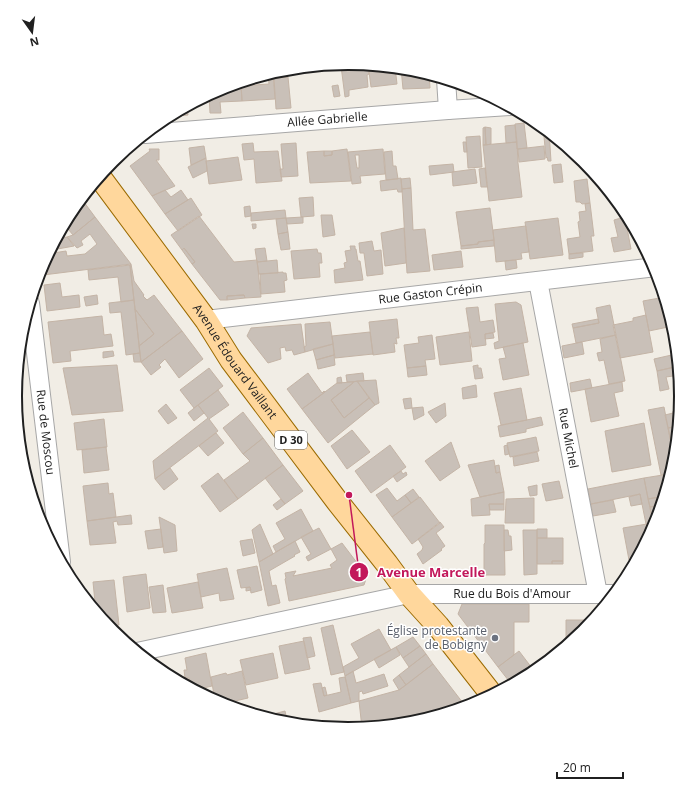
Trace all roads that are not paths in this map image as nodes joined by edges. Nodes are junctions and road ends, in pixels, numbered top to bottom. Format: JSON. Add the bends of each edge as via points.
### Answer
{"nodes":[{"id":1,"x":446,"y":85,"type":"edge"},
{"id":2,"x":500,"y":107,"type":"edge"},
{"id":3,"x":448,"y":110,"type":"junction"},
{"id":4,"x":155,"y":133,"type":"edge"},
{"id":5,"x":103,"y":181,"type":"edge"},
{"id":6,"x":649,"y":268,"type":"edge"},
{"id":7,"x":538,"y":281,"type":"junction"},
{"id":8,"x":32,"y":317,"type":"edge"},
{"id":9,"x":206,"y":320,"type":"junction"},
{"id":10,"x":59,"y":546,"type":"edge"},
{"id":11,"x":409,"y":594,"type":"junction"},
{"id":12,"x":607,"y":594,"type":"edge"},
{"id":13,"x":144,"y":650,"type":"edge"},
{"id":14,"x":489,"y":691,"type":"edge"}],
"edges":[{"from":1,"to":3,"type":"street"},
{"from":2,"to":3,"type":"street","name":"Allée Gabrielle"},
{"from":3,"to":4,"type":"street","name":"Allée Gabrielle"},
{"from":5,"to":9,"type":"main road","name":"Avenue Édouard Vaillant","number":"D 30"},
{"from":6,"to":7,"type":"street","name":"Rue Gaston Crépin"},
{"from":7,"to":9,"type":"street","name":"Rue Gaston Crépin"},
{"from":7,"to":12,"type":"street","name":"Rue Michel"},
{"from":8,"to":10,"type":"street","name":"Rue de Moscou"},
{"from":9,"to":11,"type":"main road","name":"Avenue Édouard Vaillant","number":"D 30","via":[[231,360]]},
{"from":11,"to":12,"type":"street","name":"Rue du Bois d'Amour"},
{"from":11,"to":13,"type":"street","name":"Rue du Bois d'Amour"},
{"from":11,"to":14,"type":"main road","name":"Avenue Édouard Vaillant","number":"D 30","via":[[438,626]]}]}
